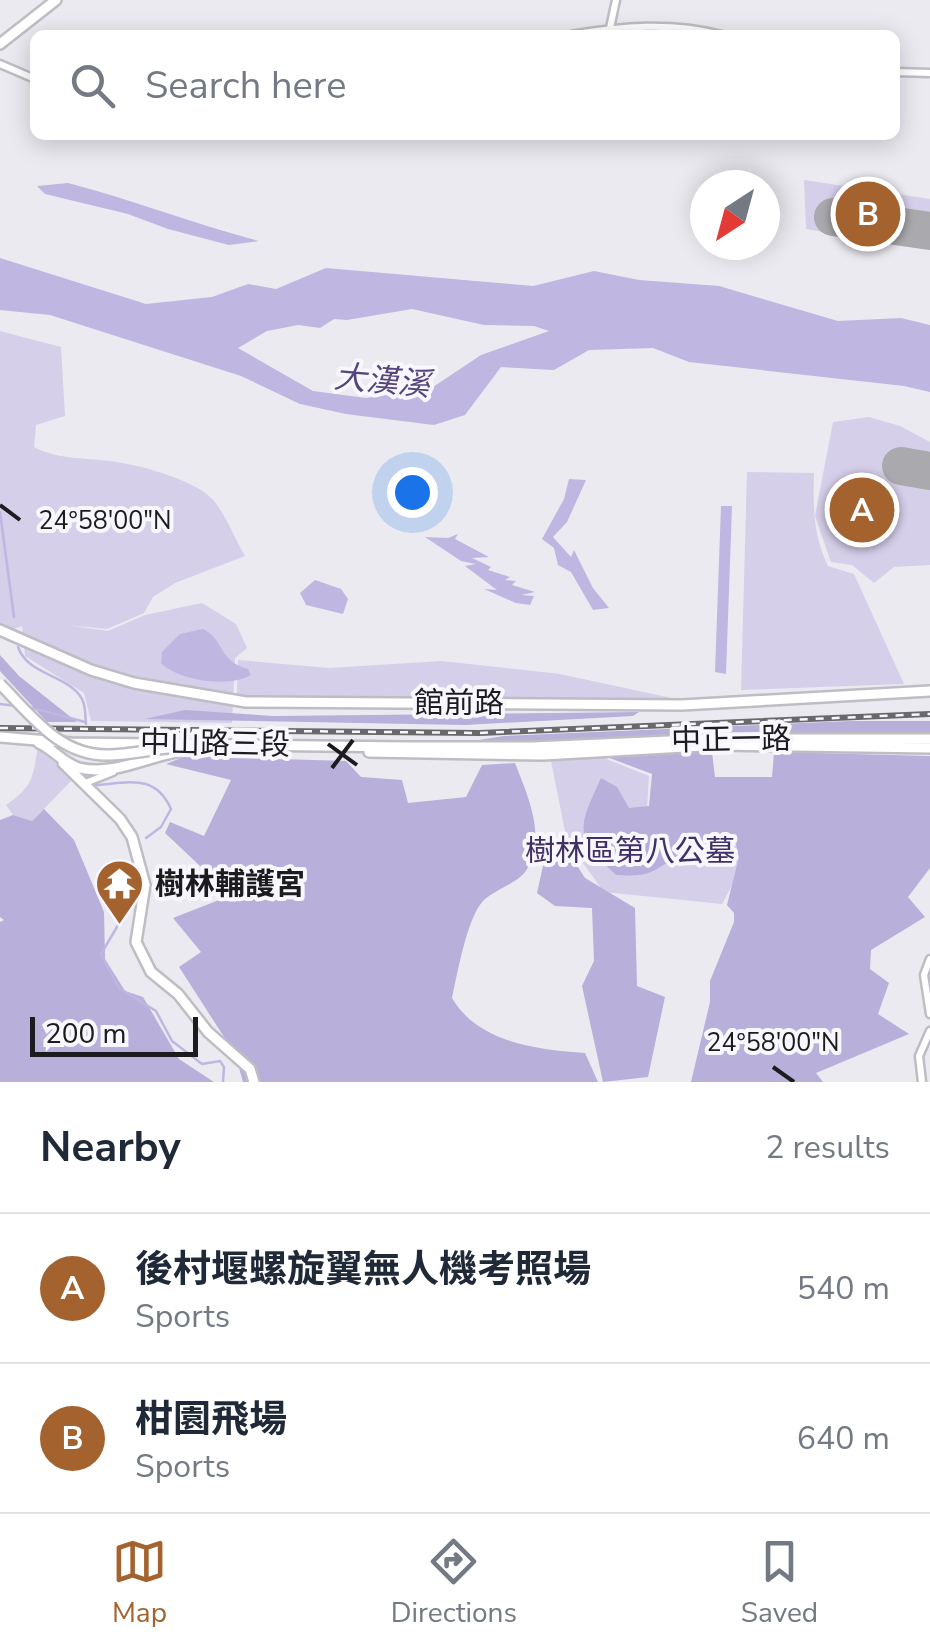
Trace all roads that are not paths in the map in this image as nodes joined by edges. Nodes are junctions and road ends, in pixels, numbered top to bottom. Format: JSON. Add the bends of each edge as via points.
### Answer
{"nodes":[{"id":1,"x":56,"y":0,"type":"edge"},
{"id":2,"x":616,"y":0,"type":"edge"},
{"id":3,"x":610,"y":28,"type":"junction"},
{"id":4,"x":599,"y":30,"type":"edge"},
{"id":5,"x":690,"y":30,"type":"edge"},
{"id":6,"x":0,"y":44,"type":"edge"},
{"id":7,"x":0,"y":64,"type":"edge"},
{"id":8,"x":900,"y":72,"type":"edge"},
{"id":9,"x":930,"y":73,"type":"edge"},
{"id":10,"x":30,"y":77,"type":"edge"},
{"id":11,"x":0,"y":630,"type":"edge"},
{"id":12,"x":0,"y":684,"type":"edge"},
{"id":13,"x":930,"y":691,"type":"edge"},
{"id":14,"x":0,"y":736,"type":"edge"},
{"id":15,"x":17,"y":738,"type":"junction"},
{"id":16,"x":930,"y":739,"type":"edge"},
{"id":17,"x":182,"y":747,"type":"junction"},
{"id":18,"x":532,"y":747,"type":"joint"},
{"id":19,"x":930,"y":748,"type":"edge"},
{"id":20,"x":54,"y":753,"type":"junction"},
{"id":21,"x":543,"y":755,"type":"joint"},
{"id":22,"x":132,"y":765,"type":"junction"},
{"id":23,"x":82,"y":784,"type":"junction"},
{"id":24,"x":930,"y":959,"type":"edge"},
{"id":25,"x":930,"y":1014,"type":"edge"},
{"id":26,"x":930,"y":1031,"type":"edge"},
{"id":27,"x":254,"y":1082,"type":"edge"},
{"id":28,"x":922,"y":1082,"type":"edge"}],
"edges":[{"from":1,"to":6,"type":"main road"},
{"from":2,"to":3,"type":"street"},
{"from":3,"to":4,"type":"street"},
{"from":3,"to":5,"type":"street"},
{"from":7,"to":10,"type":"street"},
{"from":8,"to":9,"type":"street"},
{"from":11,"to":13,"type":"main road","name":"館前路","via":[[134,683],[246,702],[682,705]]},
{"from":12,"to":17,"type":"main road","bridge":true,"via":[[76,751],[111,756]]},
{"from":14,"to":15,"type":"main road","name":"中山路三段"},
{"from":15,"to":17,"type":"main road","name":"中山路三段"},
{"from":15,"to":20,"type":"main road","name":"中山路三段"},
{"from":16,"to":18,"type":"main road","name":"中正一路"},
{"from":17,"to":18,"type":"main road","name":"中山路三段"},
{"from":17,"to":21,"type":"main road","name":"中山路三段"},
{"from":17,"to":22,"type":"main road","name":"中山路三段"},
{"from":19,"to":21,"type":"main road","name":"中正一路","via":[[720,745]]},
{"from":20,"to":22,"type":"main road","name":"中山路三段","via":[[84,769]]},
{"from":20,"to":23,"type":"main road"},
{"from":22,"to":23,"type":"street"},
{"from":23,"to":27,"type":"main road","via":[[132,837],[145,885],[136,942],[142,956]]},
{"from":24,"to":25,"type":"street","via":[[924,975]]},
{"from":26,"to":28,"type":"street","via":[[919,1056]]}]}
